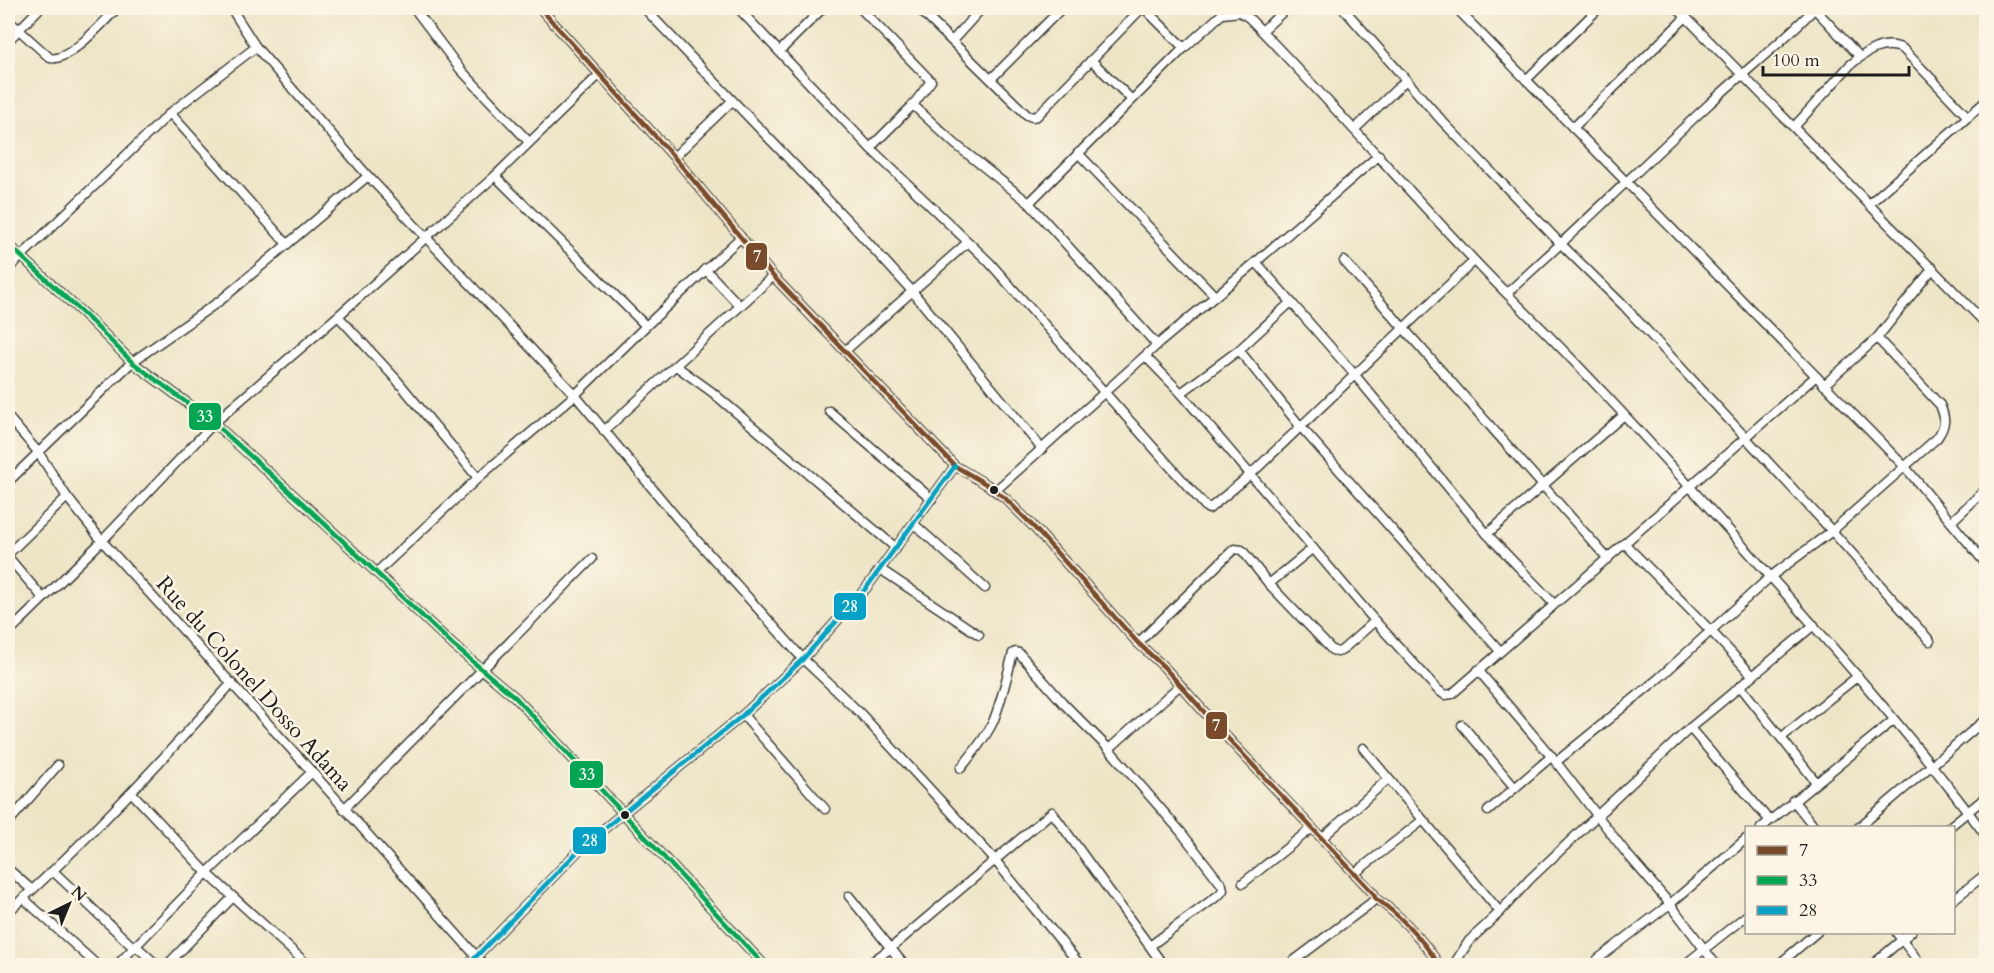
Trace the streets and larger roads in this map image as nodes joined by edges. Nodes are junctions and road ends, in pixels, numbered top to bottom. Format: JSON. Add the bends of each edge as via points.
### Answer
{"nodes":[{"id":1,"x":40,"y":8,"type":"edge"},
{"id":2,"x":117,"y":8,"type":"edge"},
{"id":3,"x":231,"y":8,"type":"edge"},
{"id":4,"x":414,"y":8,"type":"edge"},
{"id":5,"x":540,"y":8,"type":"edge"},
{"id":6,"x":644,"y":8,"type":"edge"},
{"id":7,"x":738,"y":8,"type":"edge"},
{"id":8,"x":823,"y":8,"type":"edge"},
{"id":9,"x":860,"y":8,"type":"edge"},
{"id":10,"x":918,"y":8,"type":"edge"},
{"id":11,"x":982,"y":8,"type":"edge"},
{"id":12,"x":1062,"y":8,"type":"edge"},
{"id":13,"x":1143,"y":8,"type":"edge"},
{"id":14,"x":1287,"y":8,"type":"edge"},
{"id":15,"x":1343,"y":8,"type":"edge"},
{"id":16,"x":1456,"y":8,"type":"edge"},
{"id":17,"x":1599,"y":8,"type":"edge"},
{"id":18,"x":1677,"y":8,"type":"edge"},
{"id":19,"x":1814,"y":8,"type":"edge"},
{"id":20,"x":1224,"y":11,"type":"edge"},
{"id":21,"x":1686,"y":17,"type":"junction"},
{"id":22,"x":8,"y":20,"type":"edge"},
{"id":23,"x":19,"y":29,"type":"junction"},
{"id":24,"x":1262,"y":31,"type":"junction"},
{"id":25,"x":8,"y":41,"type":"edge"},
{"id":26,"x":952,"y":41,"type":"junction"},
{"id":27,"x":256,"y":47,"type":"junction"},
{"id":28,"x":1184,"y":48,"type":"junction"},
{"id":29,"x":780,"y":51,"type":"junction"},
{"id":30,"x":1860,"y":57,"type":"junction"},
{"id":31,"x":1091,"y":60,"type":"junction"},
{"id":32,"x":600,"y":74,"type":"junction"},
{"id":33,"x":1741,"y":74,"type":"junction"},
{"id":34,"x":991,"y":80,"type":"junction"},
{"id":35,"x":1406,"y":80,"type":"junction"},
{"id":36,"x":1526,"y":80,"type":"junction"},
{"id":37,"x":1131,"y":99,"type":"junction"},
{"id":38,"x":732,"y":100,"type":"junction"},
{"id":39,"x":1986,"y":101,"type":"edge"},
{"id":40,"x":913,"y":105,"type":"junction"},
{"id":41,"x":170,"y":113,"type":"junction"},
{"id":42,"x":1968,"y":117,"type":"junction"},
{"id":43,"x":1794,"y":127,"type":"junction"},
{"id":44,"x":1573,"y":128,"type":"junction"},
{"id":45,"x":1355,"y":129,"type":"junction"},
{"id":46,"x":529,"y":142,"type":"junction"},
{"id":47,"x":870,"y":148,"type":"junction"},
{"id":48,"x":1078,"y":153,"type":"junction"},
{"id":49,"x":1379,"y":155,"type":"junction"},
{"id":50,"x":674,"y":157,"type":"junction"},
{"id":51,"x":368,"y":176,"type":"junction"},
{"id":52,"x":495,"y":176,"type":"junction"},
{"id":53,"x":1625,"y":182,"type":"junction"},
{"id":54,"x":1029,"y":203,"type":"junction"},
{"id":55,"x":1869,"y":204,"type":"junction"},
{"id":56,"x":428,"y":237,"type":"junction"},
{"id":57,"x":741,"y":237,"type":"junction"},
{"id":58,"x":968,"y":242,"type":"junction"},
{"id":59,"x":8,"y":244,"type":"edge"},
{"id":60,"x":287,"y":244,"type":"junction"},
{"id":61,"x":1561,"y":244,"type":"junction"},
{"id":62,"x":21,"y":256,"type":"junction"},
{"id":63,"x":1344,"y":261,"type":"dead end"},
{"id":64,"x":1474,"y":261,"type":"junction"},
{"id":65,"x":1256,"y":262,"type":"junction"},
{"id":66,"x":1933,"y":268,"type":"junction"},
{"id":67,"x":8,"y":269,"type":"edge"},
{"id":68,"x":705,"y":269,"type":"junction"},
{"id":69,"x":773,"y":276,"type":"junction"},
{"id":70,"x":912,"y":291,"type":"junction"},
{"id":71,"x":1507,"y":293,"type":"junction"},
{"id":72,"x":1215,"y":296,"type":"junction"},
{"id":73,"x":1292,"y":302,"type":"junction"},
{"id":74,"x":740,"y":306,"type":"junction"},
{"id":75,"x":338,"y":316,"type":"junction"},
{"id":76,"x":1986,"y":324,"type":"edge"},
{"id":77,"x":645,"y":326,"type":"junction"},
{"id":78,"x":1402,"y":328,"type":"junction"},
{"id":79,"x":1877,"y":338,"type":"junction"},
{"id":80,"x":1157,"y":345,"type":"junction"},
{"id":81,"x":1239,"y":350,"type":"junction"},
{"id":82,"x":846,"y":351,"type":"junction"},
{"id":83,"x":1145,"y":356,"type":"junction"},
{"id":84,"x":132,"y":362,"type":"junction"},
{"id":85,"x":676,"y":366,"type":"junction"},
{"id":86,"x":1354,"y":374,"type":"junction"},
{"id":87,"x":1815,"y":377,"type":"junction"},
{"id":88,"x":1824,"y":385,"type":"junction"},
{"id":89,"x":1105,"y":392,"type":"junction"},
{"id":90,"x":1181,"y":393,"type":"junction"},
{"id":91,"x":574,"y":395,"type":"junction"},
{"id":92,"x":829,"y":411,"type":"dead end"},
{"id":93,"x":1624,"y":415,"type":"junction"},
{"id":94,"x":8,"y":417,"type":"edge"},
{"id":95,"x":214,"y":423,"type":"junction"},
{"id":96,"x":1300,"y":426,"type":"junction"},
{"id":97,"x":604,"y":431,"type":"junction"},
{"id":98,"x":1747,"y":438,"type":"junction"},
{"id":99,"x":1042,"y":449,"type":"junction"},
{"id":100,"x":38,"y":452,"type":"junction"},
{"id":101,"x":956,"y":466,"type":"junction"},
{"id":102,"x":1905,"y":467,"type":"junction"},
{"id":103,"x":1250,"y":475,"type":"junction"},
{"id":104,"x":478,"y":478,"type":"junction"},
{"id":105,"x":8,"y":482,"type":"edge"},
{"id":106,"x":1543,"y":485,"type":"junction"},
{"id":107,"x":1689,"y":487,"type":"junction"},
{"id":108,"x":1986,"y":489,"type":"edge"},
{"id":109,"x":995,"y":490,"type":"junction"},
{"id":110,"x":67,"y":497,"type":"junction"},
{"id":111,"x":932,"y":499,"type":"junction"},
{"id":112,"x":1952,"y":522,"type":"junction"},
{"id":113,"x":914,"y":524,"type":"junction"},
{"id":114,"x":1832,"y":531,"type":"junction"},
{"id":115,"x":1487,"y":534,"type":"junction"},
{"id":116,"x":102,"y":541,"type":"junction"},
{"id":117,"x":1625,"y":544,"type":"junction"},
{"id":118,"x":896,"y":548,"type":"junction"},
{"id":119,"x":1313,"y":548,"type":"junction"},
{"id":120,"x":8,"y":555,"type":"edge"},
{"id":121,"x":592,"y":559,"type":"dead end"},
{"id":122,"x":1608,"y":559,"type":"junction"},
{"id":123,"x":1986,"y":564,"type":"edge"},
{"id":124,"x":880,"y":569,"type":"junction"},
{"id":125,"x":377,"y":572,"type":"junction"},
{"id":126,"x":1770,"y":577,"type":"junction"},
{"id":127,"x":1269,"y":584,"type":"junction"},
{"id":128,"x":985,"y":588,"type":"dead end"},
{"id":129,"x":43,"y":598,"type":"junction"},
{"id":130,"x":1554,"y":604,"type":"junction"},
{"id":131,"x":1375,"y":621,"type":"junction"},
{"id":132,"x":1814,"y":625,"type":"junction"},
{"id":133,"x":1711,"y":631,"type":"junction"},
{"id":134,"x":8,"y":633,"type":"edge"},
{"id":135,"x":979,"y":635,"type":"dead end"},
{"id":136,"x":1930,"y":641,"type":"dead end"},
{"id":137,"x":1138,"y":643,"type":"junction"},
{"id":138,"x":1500,"y":651,"type":"junction"},
{"id":139,"x":803,"y":659,"type":"junction"},
{"id":140,"x":483,"y":670,"type":"junction"},
{"id":141,"x":1478,"y":670,"type":"junction"},
{"id":142,"x":1752,"y":676,"type":"junction"},
{"id":143,"x":1858,"y":676,"type":"junction"},
{"id":144,"x":232,"y":683,"type":"junction"},
{"id":145,"x":1180,"y":685,"type":"junction"},
{"id":146,"x":1740,"y":686,"type":"junction"},
{"id":147,"x":743,"y":715,"type":"junction"},
{"id":148,"x":1986,"y":718,"type":"edge"},
{"id":149,"x":1894,"y":720,"type":"junction"},
{"id":150,"x":1462,"y":725,"type":"dead end"},
{"id":151,"x":1690,"y":728,"type":"junction"},
{"id":152,"x":1782,"y":737,"type":"junction"},
{"id":153,"x":1363,"y":748,"type":"dead end"},
{"id":154,"x":1109,"y":749,"type":"junction"},
{"id":155,"x":1554,"y":759,"type":"junction"},
{"id":156,"x":1932,"y":764,"type":"junction"},
{"id":157,"x":58,"y":765,"type":"dead end"},
{"id":158,"x":960,"y":768,"type":"dead end"},
{"id":159,"x":312,"y":772,"type":"junction"},
{"id":160,"x":1388,"y":778,"type":"junction"},
{"id":161,"x":1816,"y":782,"type":"junction"},
{"id":162,"x":1515,"y":788,"type":"junction"},
{"id":163,"x":132,"y":793,"type":"junction"},
{"id":164,"x":1986,"y":797,"type":"edge"},
{"id":165,"x":1793,"y":800,"type":"junction"},
{"id":166,"x":825,"y":808,"type":"dead end"},
{"id":167,"x":344,"y":809,"type":"junction"},
{"id":168,"x":1488,"y":811,"type":"dead end"},
{"id":169,"x":1968,"y":812,"type":"junction"},
{"id":170,"x":624,"y":813,"type":"junction"},
{"id":171,"x":1598,"y":815,"type":"junction"},
{"id":172,"x":1423,"y":820,"type":"junction"},
{"id":173,"x":1769,"y":820,"type":"junction"},
{"id":174,"x":8,"y":823,"type":"edge"},
{"id":175,"x":1763,"y":826,"type":"edge"},
{"id":176,"x":1813,"y":826,"type":"edge"},
{"id":177,"x":1860,"y":826,"type":"edge"},
{"id":178,"x":1950,"y":826,"type":"edge"},
{"id":179,"x":1312,"y":828,"type":"junction"},
{"id":180,"x":1986,"y":836,"type":"edge"},
{"id":181,"x":1322,"y":838,"type":"junction"},
{"id":182,"x":1745,"y":840,"type":"edge"},
{"id":183,"x":994,"y":859,"type":"junction"},
{"id":184,"x":8,"y":869,"type":"edge"},
{"id":185,"x":53,"y":871,"type":"junction"},
{"id":186,"x":207,"y":873,"type":"junction"},
{"id":187,"x":1355,"y":873,"type":"junction"},
{"id":188,"x":1986,"y":874,"type":"edge"},
{"id":189,"x":1243,"y":883,"type":"dead end"},
{"id":190,"x":32,"y":890,"type":"junction"},
{"id":191,"x":849,"y":896,"type":"dead end"},
{"id":192,"x":233,"y":897,"type":"junction"},
{"id":193,"x":1955,"y":897,"type":"edge"},
{"id":194,"x":23,"y":898,"type":"junction"},
{"id":195,"x":1375,"y":898,"type":"junction"},
{"id":196,"x":1670,"y":904,"type":"junction"},
{"id":197,"x":8,"y":912,"type":"edge"},
{"id":198,"x":1500,"y":912,"type":"junction"},
{"id":199,"x":1745,"y":917,"type":"edge"},
{"id":200,"x":1816,"y":934,"type":"edge"},
{"id":201,"x":1899,"y":936,"type":"edge"},
{"id":202,"x":134,"y":946,"type":"junction"},
{"id":203,"x":1150,"y":946,"type":"junction"},
{"id":204,"x":891,"y":948,"type":"junction"},
{"id":205,"x":1704,"y":949,"type":"junction"},
{"id":206,"x":476,"y":957,"type":"junction"},
{"id":207,"x":1299,"y":957,"type":"junction"},
{"id":208,"x":1598,"y":959,"type":"dead end"},
{"id":209,"x":1457,"y":964,"type":"edge"},
{"id":210,"x":1782,"y":964,"type":"edge"},
{"id":211,"x":98,"y":966,"type":"edge"},
{"id":212,"x":116,"y":966,"type":"edge"},
{"id":213,"x":158,"y":966,"type":"edge"},
{"id":214,"x":166,"y":966,"type":"edge"},
{"id":215,"x":309,"y":966,"type":"edge"},
{"id":216,"x":467,"y":966,"type":"edge"},
{"id":217,"x":485,"y":966,"type":"edge"},
{"id":218,"x":765,"y":966,"type":"edge"},
{"id":219,"x":866,"y":966,"type":"edge"},
{"id":220,"x":905,"y":966,"type":"edge"},
{"id":221,"x":1081,"y":966,"type":"edge"},
{"id":222,"x":1164,"y":966,"type":"edge"},
{"id":223,"x":1287,"y":966,"type":"edge"},
{"id":224,"x":1305,"y":966,"type":"edge"},
{"id":225,"x":1440,"y":966,"type":"edge"},
{"id":226,"x":1683,"y":966,"type":"edge"},
{"id":227,"x":1718,"y":966,"type":"edge"},
{"id":228,"x":1870,"y":966,"type":"edge"},
{"id":229,"x":1922,"y":966,"type":"edge"}],
"edges":[{"from":1,"to":23,"type":"street"},
{"from":2,"to":23,"type":"street","via":[[81,43],[55,60]]},
{"from":3,"to":27,"type":"street"},
{"from":4,"to":46,"type":"street","via":[[460,69]]},
{"from":5,"to":32,"type":"street"},
{"from":6,"to":38,"type":"street"},
{"from":7,"to":29,"type":"street"},
{"from":8,"to":29,"type":"street"},
{"from":9,"to":40,"type":"street","via":[[930,79]]},
{"from":10,"to":26,"type":"street"},
{"from":11,"to":26,"type":"street"},
{"from":12,"to":34,"type":"street"},
{"from":13,"to":28,"type":"street"},
{"from":13,"to":31,"type":"street"},
{"from":14,"to":24,"type":"street"},
{"from":15,"to":35,"type":"street"},
{"from":16,"to":36,"type":"street"},
{"from":17,"to":36,"type":"street"},
{"from":18,"to":21,"type":"street"},
{"from":19,"to":30,"type":"street"},
{"from":19,"to":33,"type":"street"},
{"from":20,"to":24,"type":"street","via":[[1240,12]]},
{"from":20,"to":28,"type":"street"},
{"from":21,"to":33,"type":"street"},
{"from":21,"to":44,"type":"street"},
{"from":22,"to":23,"type":"street"},
{"from":23,"to":25,"type":"street"},
{"from":24,"to":45,"type":"street"},
{"from":26,"to":34,"type":"street"},
{"from":27,"to":41,"type":"street"},
{"from":27,"to":51,"type":"street"},
{"from":28,"to":37,"type":"street"},
{"from":29,"to":47,"type":"street"},
{"from":30,"to":42,"type":"street","via":[[1880,46],[1903,49]]},
{"from":30,"to":43,"type":"street"},
{"from":31,"to":34,"type":"street","via":[[1032,117]]},
{"from":31,"to":37,"type":"street"},
{"from":32,"to":46,"type":"street"},
{"from":32,"to":50,"type":"street"},
{"from":33,"to":43,"type":"street"},
{"from":33,"to":53,"type":"street"},
{"from":35,"to":45,"type":"street"},
{"from":35,"to":61,"type":"street"},
{"from":36,"to":44,"type":"street"},
{"from":37,"to":48,"type":"street"},
{"from":38,"to":50,"type":"street"},
{"from":38,"to":70,"type":"street"},
{"from":39,"to":42,"type":"street"},
{"from":40,"to":47,"type":"street"},
{"from":40,"to":54,"type":"street"},
{"from":41,"to":60,"type":"street"},
{"from":41,"to":62,"type":"street"},
{"from":42,"to":55,"type":"street"},
{"from":43,"to":55,"type":"street"},
{"from":44,"to":53,"type":"street"},
{"from":45,"to":49,"type":"street"},
{"from":46,"to":52,"type":"street"},
{"from":47,"to":58,"type":"street"},
{"from":48,"to":54,"type":"street"},
{"from":48,"to":72,"type":"street"},
{"from":49,"to":64,"type":"street"},
{"from":49,"to":65,"type":"street"},
{"from":50,"to":57,"type":"street"},
{"from":51,"to":56,"type":"street"},
{"from":51,"to":60,"type":"street"},
{"from":52,"to":56,"type":"street"},
{"from":52,"to":77,"type":"street"},
{"from":53,"to":61,"type":"street"},
{"from":53,"to":87,"type":"street"},
{"from":54,"to":80,"type":"street"},
{"from":55,"to":66,"type":"street"},
{"from":56,"to":75,"type":"street"},
{"from":56,"to":91,"type":"street"},
{"from":57,"to":68,"type":"street"},
{"from":57,"to":69,"type":"street"},
{"from":58,"to":70,"type":"street"},
{"from":58,"to":89,"type":"street"},
{"from":59,"to":62,"type":"street"},
{"from":60,"to":84,"type":"street","via":[[221,300]]},
{"from":61,"to":71,"type":"street"},
{"from":61,"to":98,"type":"street"},
{"from":62,"to":67,"type":"street"},
{"from":62,"to":84,"type":"street"},
{"from":63,"to":78,"type":"street"},
{"from":64,"to":71,"type":"street"},
{"from":64,"to":78,"type":"street"},
{"from":65,"to":72,"type":"street"},
{"from":65,"to":73,"type":"street"},
{"from":66,"to":76,"type":"street"},
{"from":66,"to":79,"type":"street"},
{"from":68,"to":74,"type":"street"},
{"from":68,"to":77,"type":"street"},
{"from":69,"to":74,"type":"street"},
{"from":69,"to":82,"type":"street"},
{"from":70,"to":82,"type":"street"},
{"from":70,"to":99,"type":"street"},
{"from":71,"to":93,"type":"street"},
{"from":72,"to":80,"type":"street"},
{"from":73,"to":81,"type":"street"},
{"from":73,"to":86,"type":"street"},
{"from":74,"to":85,"type":"street"},
{"from":75,"to":95,"type":"street"},
{"from":75,"to":104,"type":"street"},
{"from":77,"to":91,"type":"street"},
{"from":78,"to":86,"type":"street"},
{"from":78,"to":106,"type":"street"},
{"from":79,"to":88,"type":"street"},
{"from":79,"to":102,"type":"street","via":[[1940,405],[1944,415],[1945,427],[1937,438]]},
{"from":80,"to":83,"type":"street"},
{"from":81,"to":90,"type":"street"},
{"from":81,"to":96,"type":"street"},
{"from":82,"to":101,"type":"street"},
{"from":83,"to":89,"type":"street"},
{"from":83,"to":90,"type":"street"},
{"from":84,"to":95,"type":"street"},
{"from":84,"to":100,"type":"street"},
{"from":85,"to":97,"type":"street"},
{"from":85,"to":118,"type":"street"},
{"from":86,"to":96,"type":"street"},
{"from":86,"to":115,"type":"street"},
{"from":87,"to":88,"type":"street"},
{"from":87,"to":98,"type":"street"},
{"from":88,"to":102,"type":"street"},
{"from":89,"to":99,"type":"street"},
{"from":89,"to":103,"type":"street","via":[[1207,508]]},
{"from":90,"to":103,"type":"street"},
{"from":91,"to":97,"type":"street"},
{"from":91,"to":104,"type":"street"},
{"from":92,"to":111,"type":"street"},
{"from":93,"to":106,"type":"street"},
{"from":93,"to":107,"type":"street"},
{"from":94,"to":100,"type":"street","name":"Rue du Colonel Dosso Adama"},
{"from":95,"to":116,"type":"street"},
{"from":95,"to":125,"type":"street"},
{"from":96,"to":103,"type":"street"},
{"from":96,"to":138,"type":"street"},
{"from":97,"to":139,"type":"street"},
{"from":98,"to":107,"type":"street"},
{"from":98,"to":114,"type":"street"},
{"from":99,"to":109,"type":"street"},
{"from":100,"to":105,"type":"street"},
{"from":100,"to":110,"type":"street","name":"Rue du Colonel Dosso Adama"},
{"from":101,"to":109,"type":"street"},
{"from":101,"to":111,"type":"street"},
{"from":102,"to":112,"type":"street"},
{"from":102,"to":114,"type":"street"},
{"from":103,"to":119,"type":"street"},
{"from":104,"to":125,"type":"street"},
{"from":106,"to":115,"type":"street"},
{"from":106,"to":122,"type":"street"},
{"from":107,"to":117,"type":"street"},
{"from":107,"to":126,"type":"street"},
{"from":108,"to":112,"type":"street"},
{"from":109,"to":137,"type":"street","via":[[1031,524]]},
{"from":110,"to":116,"type":"street","name":"Rue du Colonel Dosso Adama"},
{"from":110,"to":120,"type":"street"},
{"from":111,"to":113,"type":"street"},
{"from":112,"to":123,"type":"street"},
{"from":113,"to":118,"type":"street"},
{"from":113,"to":128,"type":"street"},
{"from":114,"to":126,"type":"street"},
{"from":114,"to":136,"type":"street"},
{"from":115,"to":130,"type":"street"},
{"from":116,"to":129,"type":"street"},
{"from":116,"to":144,"type":"street","name":"Rue du Colonel Dosso Adama"},
{"from":117,"to":122,"type":"street"},
{"from":117,"to":133,"type":"street"},
{"from":118,"to":124,"type":"street"},
{"from":119,"to":127,"type":"street"},
{"from":119,"to":131,"type":"street"},
{"from":120,"to":129,"type":"street"},
{"from":121,"to":140,"type":"street"},
{"from":122,"to":130,"type":"street"},
{"from":124,"to":135,"type":"street"},
{"from":124,"to":139,"type":"street"},
{"from":125,"to":140,"type":"street"},
{"from":126,"to":132,"type":"street"},
{"from":126,"to":133,"type":"street"},
{"from":127,"to":131,"type":"street","via":[[1332,651],[1341,651]]},
{"from":127,"to":137,"type":"street","via":[[1242,550],[1234,549]]},
{"from":129,"to":134,"type":"street"},
{"from":130,"to":138,"type":"street"},
{"from":131,"to":141,"type":"street","via":[[1446,695]]},
{"from":132,"to":142,"type":"street"},
{"from":132,"to":143,"type":"street"},
{"from":133,"to":142,"type":"street"},
{"from":133,"to":155,"type":"street","via":[[1659,678]]},
{"from":137,"to":145,"type":"street"},
{"from":138,"to":141,"type":"street"},
{"from":139,"to":147,"type":"street"},
{"from":139,"to":183,"type":"street","via":[[860,713]]},
{"from":140,"to":167,"type":"street"},
{"from":140,"to":170,"type":"street","via":[[516,698]]},
{"from":141,"to":155,"type":"street"},
{"from":142,"to":146,"type":"street"},
{"from":143,"to":149,"type":"street"},
{"from":143,"to":152,"type":"street"},
{"from":144,"to":159,"type":"street","name":"Rue du Colonel Dosso Adama"},
{"from":144,"to":163,"type":"street"},
{"from":145,"to":154,"type":"street"},
{"from":145,"to":179,"type":"street"},
{"from":146,"to":151,"type":"street"},
{"from":146,"to":152,"type":"street"},
{"from":147,"to":166,"type":"street"},
{"from":147,"to":170,"type":"street"},
{"from":148,"to":156,"type":"street"},
{"from":149,"to":156,"type":"street"},
{"from":149,"to":161,"type":"street"},
{"from":150,"to":162,"type":"street"},
{"from":151,"to":171,"type":"street"},
{"from":151,"to":173,"type":"street"},
{"from":152,"to":161,"type":"street"},
{"from":153,"to":160,"type":"street"},
{"from":154,"to":158,"type":"street","via":[[1016,652],[992,723]]},
{"from":154,"to":203,"type":"street","via":[[1222,885],[1220,894]]},
{"from":155,"to":162,"type":"street"},
{"from":155,"to":171,"type":"street"},
{"from":156,"to":169,"type":"street"},
{"from":156,"to":177,"type":"street"},
{"from":157,"to":174,"type":"street"},
{"from":159,"to":167,"type":"street","name":"Rue du Colonel Dosso Adama"},
{"from":159,"to":186,"type":"street"},
{"from":160,"to":172,"type":"street"},
{"from":160,"to":181,"type":"street"},
{"from":161,"to":165,"type":"street"},
{"from":162,"to":168,"type":"street"},
{"from":163,"to":185,"type":"street"},
{"from":163,"to":186,"type":"street"},
{"from":164,"to":169,"type":"street"},
{"from":165,"to":173,"type":"street"},
{"from":165,"to":176,"type":"street"},
{"from":167,"to":206,"type":"street","name":"Rue du Colonel Dosso Adama"},
{"from":169,"to":178,"type":"street"},
{"from":169,"to":180,"type":"street"},
{"from":170,"to":206,"type":"street","via":[[583,846]]},
{"from":170,"to":218,"type":"street"},
{"from":171,"to":196,"type":"street"},
{"from":171,"to":198,"type":"street"},
{"from":172,"to":187,"type":"street"},
{"from":172,"to":198,"type":"street"},
{"from":173,"to":175,"type":"street"},
{"from":179,"to":181,"type":"street"},
{"from":179,"to":189,"type":"street"},
{"from":181,"to":187,"type":"street"},
{"from":182,"to":196,"type":"street"},
{"from":183,"to":203,"type":"street","via":[[1052,812]]},
{"from":183,"to":204,"type":"street"},
{"from":183,"to":221,"type":"street"},
{"from":184,"to":190,"type":"street"},
{"from":185,"to":190,"type":"street"},
{"from":185,"to":202,"type":"street"},
{"from":186,"to":192,"type":"street"},
{"from":186,"to":202,"type":"street"},
{"from":187,"to":195,"type":"street"},
{"from":188,"to":193,"type":"street"},
{"from":190,"to":194,"type":"street"},
{"from":191,"to":204,"type":"street"},
{"from":192,"to":214,"type":"street"},
{"from":192,"to":215,"type":"street"},
{"from":194,"to":197,"type":"street"},
{"from":194,"to":211,"type":"street"},
{"from":195,"to":207,"type":"street"},
{"from":195,"to":225,"type":"street","via":[[1405,922]]},
{"from":196,"to":205,"type":"street"},
{"from":196,"to":208,"type":"street"},
{"from":198,"to":209,"type":"street","via":[[1469,941]]},
{"from":199,"to":205,"type":"street"},
{"from":200,"to":210,"type":"street"},
{"from":201,"to":228,"type":"street"},
{"from":201,"to":229,"type":"street"},
{"from":202,"to":212,"type":"street"},
{"from":202,"to":213,"type":"street"},
{"from":203,"to":222,"type":"street"},
{"from":204,"to":219,"type":"street"},
{"from":204,"to":220,"type":"street"},
{"from":205,"to":226,"type":"street"},
{"from":205,"to":227,"type":"street"},
{"from":206,"to":216,"type":"street"},
{"from":206,"to":217,"type":"street","name":"Rue du Colonel Dosso Adama"},
{"from":207,"to":223,"type":"street"},
{"from":207,"to":224,"type":"street"}]}
